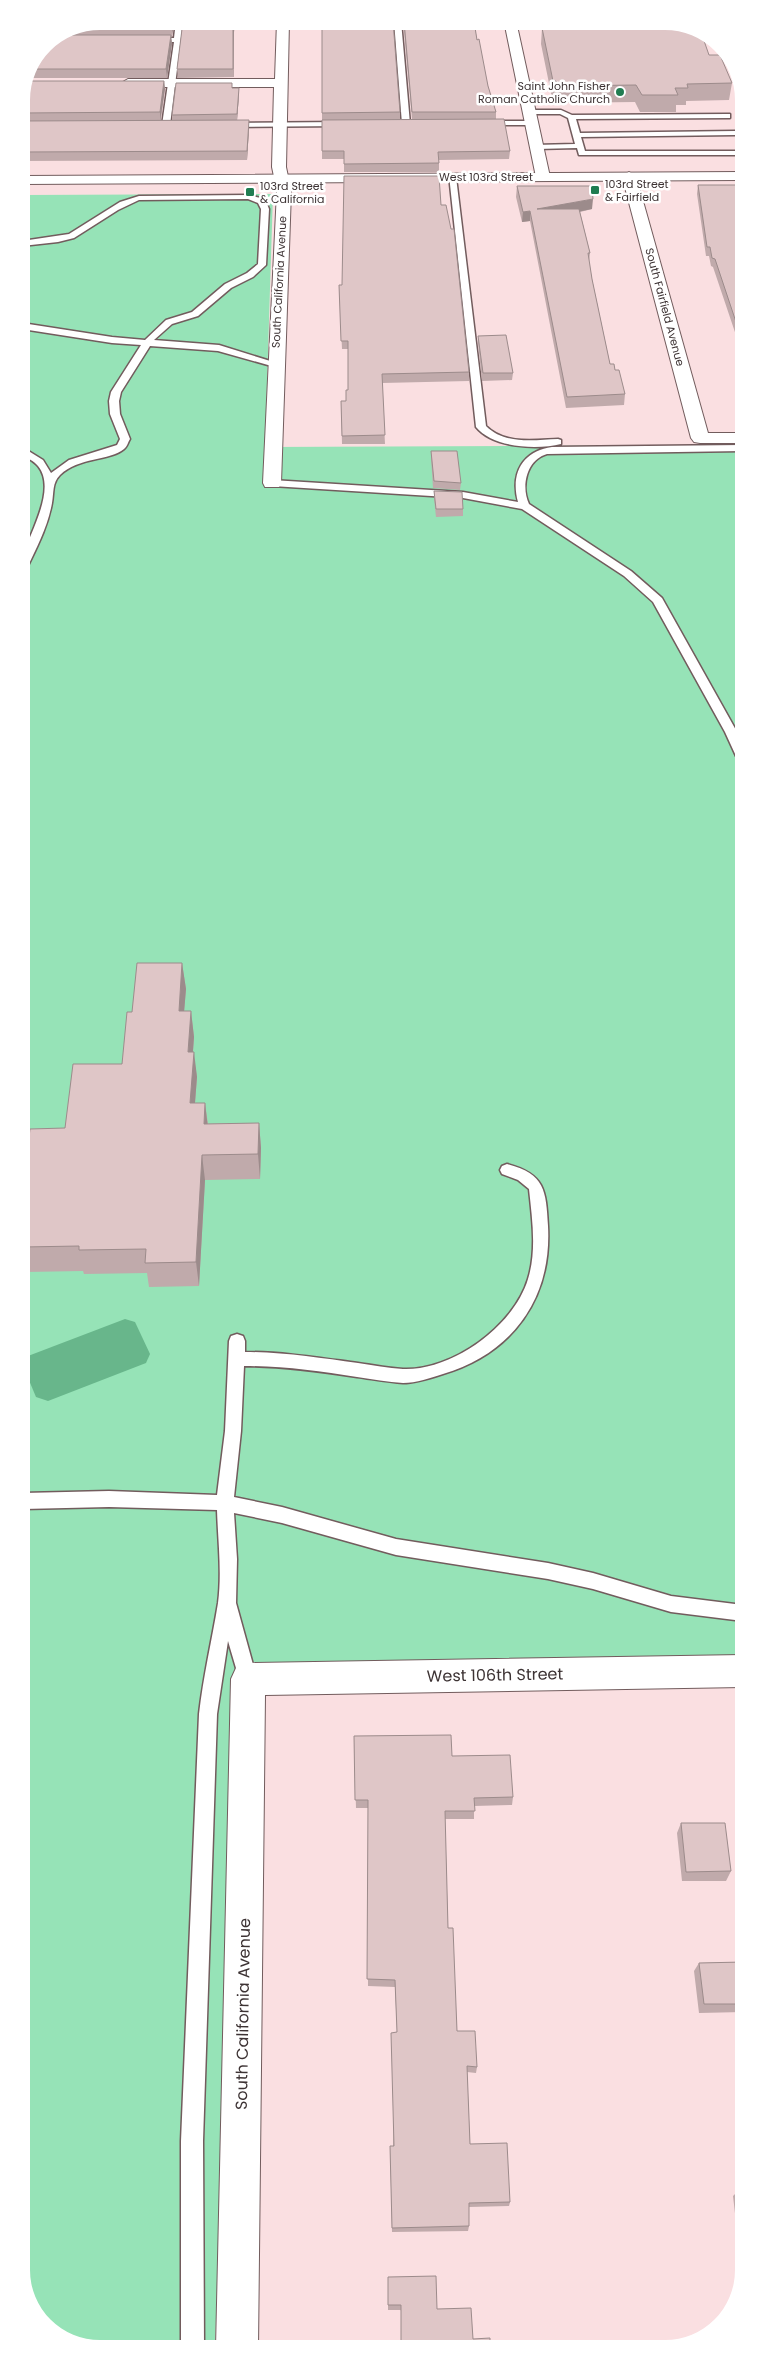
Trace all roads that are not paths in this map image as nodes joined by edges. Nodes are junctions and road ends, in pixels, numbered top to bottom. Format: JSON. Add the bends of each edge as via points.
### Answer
{"nodes":[{"id":1,"x":179,"y":30,"type":"edge"},
{"id":2,"x":283,"y":30,"type":"edge"},
{"id":3,"x":399,"y":30,"type":"edge"},
{"id":4,"x":512,"y":30,"type":"edge"},
{"id":5,"x":139,"y":40,"type":"edge"},
{"id":6,"x":178,"y":40,"type":"junction"},
{"id":7,"x":281,"y":82,"type":"junction"},
{"id":8,"x":172,"y":83,"type":"junction"},
{"id":9,"x":114,"y":84,"type":"edge"},
{"id":10,"x":561,"y":112,"type":"junction"},
{"id":11,"x":571,"y":117,"type":"junction"},
{"id":12,"x":621,"y":117,"type":"junction"},
{"id":13,"x":531,"y":118,"type":"junction"},
{"id":14,"x":471,"y":123,"type":"edge"},
{"id":15,"x":346,"y":124,"type":"edge"},
{"id":16,"x":396,"y":124,"type":"edge"},
{"id":17,"x":406,"y":124,"type":"junction"},
{"id":18,"x":415,"y":124,"type":"edge"},
{"id":19,"x":156,"y":125,"type":"edge"},
{"id":20,"x":166,"y":125,"type":"junction"},
{"id":21,"x":175,"y":125,"type":"edge"},
{"id":22,"x":223,"y":125,"type":"edge"},
{"id":23,"x":280,"y":125,"type":"junction"},
{"id":24,"x":735,"y":133,"type":"joint"},
{"id":25,"x":576,"y":135,"type":"junction"},
{"id":26,"x":580,"y":146,"type":"junction"},
{"id":27,"x":537,"y":147,"type":"junction"},
{"id":28,"x":735,"y":153,"type":"edge"},
{"id":29,"x":629,"y":176,"type":"junction"},
{"id":30,"x":735,"y":176,"type":"edge"},
{"id":31,"x":452,"y":177,"type":"junction"},
{"id":32,"x":543,"y":177,"type":"junction"},
{"id":33,"x":281,"y":178,"type":"junction"},
{"id":34,"x":30,"y":180,"type":"edge"},
{"id":35,"x":30,"y":242,"type":"edge"},
{"id":36,"x":30,"y":327,"type":"edge"},
{"id":37,"x":147,"y":343,"type":"junction"},
{"id":38,"x":275,"y":364,"type":"junction"},
{"id":39,"x":700,"y":438,"type":"junction"},
{"id":40,"x":735,"y":438,"type":"edge"},
{"id":41,"x":735,"y":448,"type":"edge"},
{"id":42,"x":30,"y":456,"type":"edge"},
{"id":43,"x":50,"y":481,"type":"junction"},
{"id":44,"x":272,"y":483,"type":"joint"},
{"id":45,"x":525,"y":506,"type":"junction"},
{"id":46,"x":30,"y":550,"type":"edge"},
{"id":47,"x":735,"y":741,"type":"edge"},
{"id":48,"x":508,"y":1170,"type":"dead end"},
{"id":49,"x":30,"y":1501,"type":"edge"},
{"id":50,"x":225,"y":1503,"type":"junction"},
{"id":51,"x":227,"y":1602,"type":"junction"},
{"id":52,"x":735,"y":1611,"type":"edge"},
{"id":53,"x":735,"y":1671,"type":"edge"},
{"id":54,"x":248,"y":1679,"type":"junction"},
{"id":55,"x":192,"y":2340,"type":"edge"},
{"id":56,"x":237,"y":2340,"type":"edge"}],
"edges":[{"from":1,"to":6,"type":"lane"},
{"from":2,"to":7,"type":"street","name":"South California Avenue"},
{"from":3,"to":17,"type":"lane"},
{"from":4,"to":13,"type":"street"},
{"from":5,"to":6,"type":"lane"},
{"from":6,"to":8,"type":"lane"},
{"from":7,"to":8,"type":"street"},
{"from":7,"to":23,"type":"street","name":"South California Avenue"},
{"from":8,"to":9,"type":"street"},
{"from":8,"to":20,"type":"lane"},
{"from":10,"to":11,"type":"lane"},
{"from":10,"to":12,"type":"lane","via":[[615,110]]},
{"from":10,"to":13,"type":"lane"},
{"from":11,"to":12,"type":"lane"},
{"from":11,"to":25,"type":"lane"},
{"from":12,"to":24,"type":"lane","via":[[730,116]]},
{"from":13,"to":14,"type":"lane"},
{"from":13,"to":27,"type":"street"},
{"from":15,"to":23,"type":"lane"},
{"from":16,"to":17,"type":"lane"},
{"from":17,"to":18,"type":"lane"},
{"from":19,"to":20,"type":"lane"},
{"from":20,"to":21,"type":"lane"},
{"from":22,"to":23,"type":"lane"},
{"from":23,"to":33,"type":"street","name":"South California Avenue"},
{"from":24,"to":25,"type":"lane"},
{"from":25,"to":26,"type":"lane"},
{"from":26,"to":27,"type":"lane"},
{"from":26,"to":28,"type":"lane","via":[[582,153]]},
{"from":27,"to":32,"type":"street"},
{"from":29,"to":30,"type":"street","name":"West 103rd Street"},
{"from":29,"to":32,"type":"street","name":"West 103rd Street"},
{"from":29,"to":39,"type":"street","name":"South Fairfield Avenue"},
{"from":31,"to":32,"type":"street","name":"West 103rd Street"},
{"from":31,"to":33,"type":"street","name":"West 103rd Street"},
{"from":31,"to":39,"type":"lane","via":[[481,427],[487,434],[501,440],[522,442],[680,441]]},
{"from":33,"to":34,"type":"street","name":"West 103rd Street"},
{"from":33,"to":38,"type":"street","name":"South California Avenue","via":[[284,191]]},
{"from":35,"to":37,"type":"lane","via":[[77,233],[132,199],[248,197],[262,201],[265,209],[262,265],[228,286],[202,309],[169,322]]},
{"from":36,"to":37,"type":"lane"},
{"from":37,"to":38,"type":"lane","via":[[219,348]]},
{"from":37,"to":43,"type":"lane","via":[[116,392],[115,414],[125,439],[121,448],[66,464],[54,473]]},
{"from":38,"to":44,"type":"street","name":"South California Avenue"},
{"from":39,"to":40,"type":"street"},
{"from":41,"to":45,"type":"lane","via":[[564,448],[543,451],[531,458],[523,472],[521,495]]},
{"from":42,"to":43,"type":"lane","via":[[44,466]]},
{"from":43,"to":46,"type":"lane","via":[[39,529]]},
{"from":44,"to":45,"type":"lane","via":[[463,494]]},
{"from":45,"to":47,"type":"lane","via":[[614,564],[658,600]]},
{"from":48,"to":50,"type":"lane","via":[[525,1176],[536,1188],[540,1242],[536,1280],[512,1320],[470,1357],[404,1376],[237,1350],[234,1431]]},
{"from":49,"to":50,"type":"lane"},
{"from":50,"to":51,"type":"lane"},
{"from":50,"to":52,"type":"lane","via":[[274,1513],[396,1547],[548,1571],[671,1604]]},
{"from":51,"to":54,"type":"lane"},
{"from":51,"to":55,"type":"lane","via":[[208,1714],[192,2141]]},
{"from":53,"to":54,"type":"street","name":"West 106th Street"},
{"from":54,"to":56,"type":"street","name":"South California Avenue"}]}
